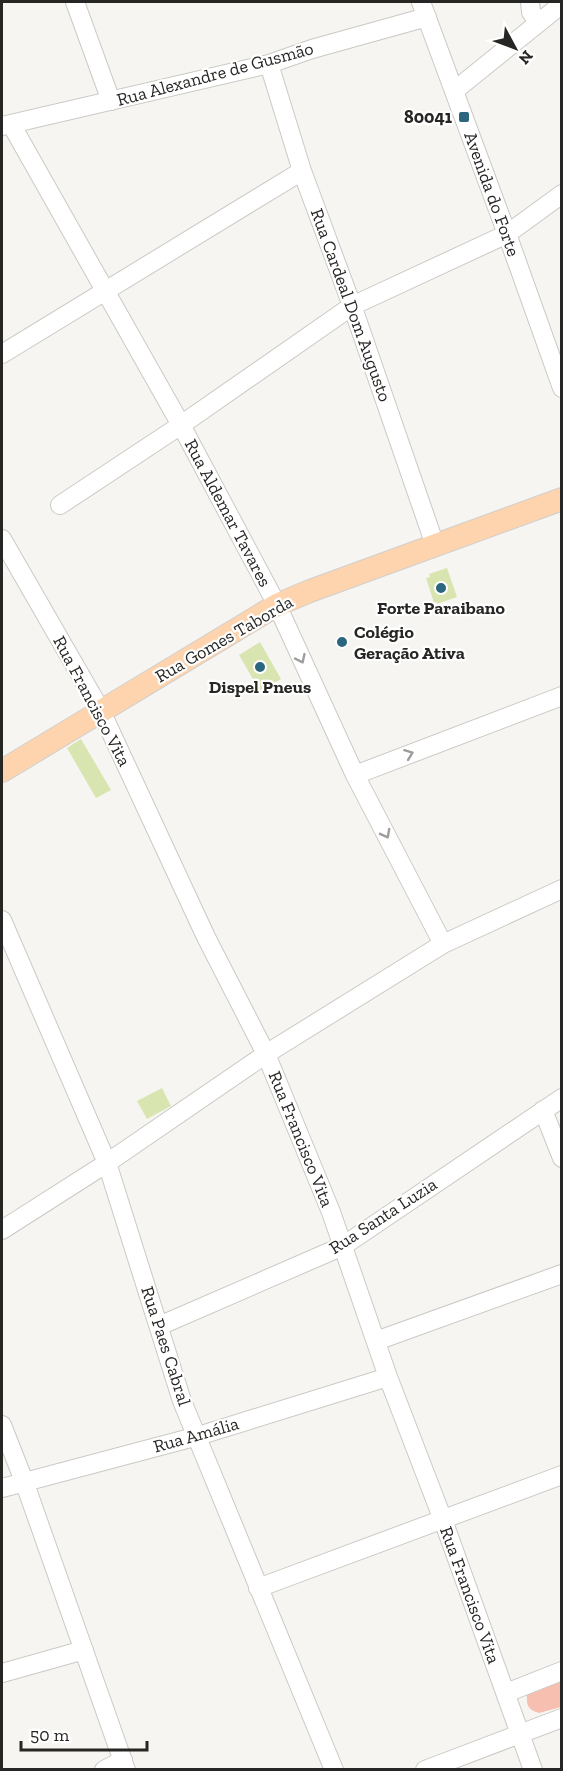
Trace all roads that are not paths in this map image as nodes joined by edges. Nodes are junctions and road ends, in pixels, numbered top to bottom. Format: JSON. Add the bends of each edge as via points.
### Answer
{"nodes":[{"id":1,"x":75,"y":2,"type":"edge"},
{"id":2,"x":530,"y":2,"type":"edge"},
{"id":3,"x":561,"y":4,"type":"edge"},
{"id":4,"x":424,"y":9,"type":"edge"},
{"id":5,"x":538,"y":22,"type":"junction"},
{"id":6,"x":269,"y":64,"type":"junction"},
{"id":7,"x":454,"y":91,"type":"junction"},
{"id":8,"x":111,"y":102,"type":"junction"},
{"id":9,"x":6,"y":125,"type":"edge"},
{"id":10,"x":302,"y":171,"type":"junction"},
{"id":11,"x":561,"y":194,"type":"edge"},
{"id":12,"x":507,"y":234,"type":"junction"},
{"id":13,"x":104,"y":290,"type":"junction"},
{"id":14,"x":352,"y":306,"type":"junction"},
{"id":15,"x":2,"y":354,"type":"edge"},
{"id":16,"x":558,"y":366,"type":"edge"},
{"id":17,"x":561,"y":388,"type":"edge"},
{"id":18,"x":181,"y":425,"type":"junction"},
{"id":19,"x":561,"y":499,"type":"edge"},
{"id":20,"x":60,"y":505,"type":"dead end"},
{"id":21,"x":2,"y":539,"type":"edge"},
{"id":22,"x":435,"y":545,"type":"junction"},
{"id":23,"x":277,"y":606,"type":"junction"},
{"id":24,"x":561,"y":696,"type":"edge"},
{"id":25,"x":101,"y":711,"type":"junction"},
{"id":26,"x":2,"y":771,"type":"edge"},
{"id":27,"x":355,"y":775,"type":"junction"},
{"id":28,"x":561,"y":889,"type":"edge"},
{"id":29,"x":2,"y":921,"type":"edge"},
{"id":30,"x":443,"y":944,"type":"junction"},
{"id":31,"x":266,"y":1054,"type":"junction"},
{"id":32,"x":561,"y":1098,"type":"edge"},
{"id":33,"x":543,"y":1110,"type":"junction"},
{"id":34,"x":561,"y":1158,"type":"edge"},
{"id":35,"x":107,"y":1163,"type":"junction"},
{"id":36,"x":2,"y":1230,"type":"edge"},
{"id":37,"x":343,"y":1246,"type":"junction"},
{"id":38,"x":561,"y":1274,"type":"edge"},
{"id":39,"x":159,"y":1326,"type":"junction"},
{"id":40,"x":376,"y":1341,"type":"junction"},
{"id":41,"x":388,"y":1377,"type":"junction"},
{"id":42,"x":2,"y":1425,"type":"edge"},
{"id":43,"x":198,"y":1436,"type":"junction"},
{"id":44,"x":561,"y":1475,"type":"edge"},
{"id":45,"x":24,"y":1481,"type":"junction"},
{"id":46,"x":2,"y":1488,"type":"edge"},
{"id":47,"x":443,"y":1520,"type":"junction"},
{"id":48,"x":258,"y":1588,"type":"junction"},
{"id":49,"x":84,"y":1650,"type":"junction"},
{"id":50,"x":561,"y":1671,"type":"edge"},
{"id":51,"x":2,"y":1673,"type":"edge"},
{"id":52,"x":506,"y":1693,"type":"junction"},
{"id":53,"x":561,"y":1718,"type":"edge"},
{"id":54,"x":519,"y":1734,"type":"junction"},
{"id":55,"x":124,"y":1765,"type":"edge"},
{"id":56,"x":104,"y":1770,"type":"edge"},
{"id":57,"x":334,"y":1770,"type":"edge"},
{"id":58,"x":425,"y":1770,"type":"edge"},
{"id":59,"x":533,"y":1770,"type":"edge"}],
"edges":[{"from":1,"to":8,"type":"street"},
{"from":2,"to":5,"type":"street"},
{"from":3,"to":5,"type":"street"},
{"from":4,"to":6,"type":"street","name":"Rua Alexandre de Gusmão"},
{"from":4,"to":7,"type":"street","name":"Avenida do Forte"},
{"from":5,"to":7,"type":"street"},
{"from":6,"to":8,"type":"street","name":"Rua Alexandre de Gusmão"},
{"from":6,"to":10,"type":"street","name":"Rua Cardeal Dom Augusto"},
{"from":7,"to":12,"type":"street","name":"Avenida do Forte"},
{"from":8,"to":9,"type":"street","name":"Rua Alexandre de Gusmão"},
{"from":9,"to":13,"type":"street","name":"Rua Aldemar Tavares"},
{"from":10,"to":13,"type":"street"},
{"from":10,"to":14,"type":"street","name":"Rua Cardeal Dom Augusto"},
{"from":11,"to":12,"type":"street"},
{"from":12,"to":14,"type":"street"},
{"from":12,"to":16,"type":"street","name":"Avenida do Forte"},
{"from":13,"to":15,"type":"street"},
{"from":13,"to":18,"type":"street","name":"Rua Aldemar Tavares"},
{"from":14,"to":18,"type":"street"},
{"from":14,"to":22,"type":"street","name":"Rua Cardeal Dom Augusto"},
{"from":16,"to":17,"type":"street","name":"Avenida do Forte"},
{"from":18,"to":20,"type":"street"},
{"from":18,"to":23,"type":"street","name":"Rua Aldemar Tavares"},
{"from":19,"to":22,"type":"main road","name":"Rua Gomes Taborda"},
{"from":21,"to":25,"type":"street","name":"Rua Francisco Vita"},
{"from":22,"to":23,"type":"main road","name":"Rua Gomes Taborda"},
{"from":23,"to":25,"type":"main road","name":"Rua Gomes Taborda"},
{"from":23,"to":27,"type":"street","name":"Rua Aldemar Tavares","one_way":true},
{"from":27,"to":24,"type":"street","one_way":true},
{"from":25,"to":26,"type":"main road","name":"Rua Gomes Taborda"},
{"from":25,"to":31,"type":"street","name":"Rua Francisco Vita","via":[[206,937]]},
{"from":27,"to":30,"type":"street","name":"Rua Aldemar Tavares","one_way":true},
{"from":28,"to":30,"type":"street"},
{"from":29,"to":35,"type":"street","name":"Rua Paes Cabral"},
{"from":30,"to":31,"type":"street"},
{"from":31,"to":35,"type":"street"},
{"from":31,"to":37,"type":"street","name":"Rua Francisco Vita"},
{"from":32,"to":33,"type":"street","name":"Rua Santa Luzia"},
{"from":33,"to":34,"type":"street"},
{"from":33,"to":37,"type":"street","name":"Rua Santa Luzia"},
{"from":35,"to":36,"type":"street"},
{"from":35,"to":39,"type":"street","name":"Rua Paes Cabral"},
{"from":37,"to":39,"type":"street","name":"Rua Santa Luzia"},
{"from":37,"to":40,"type":"street","name":"Rua Francisco Vita"},
{"from":38,"to":40,"type":"street"},
{"from":39,"to":43,"type":"street","name":"Rua Paes Cabral","via":[[182,1401]]},
{"from":40,"to":41,"type":"street","name":"Rua Francisco Vita"},
{"from":41,"to":43,"type":"street","name":"Rua Amália"},
{"from":41,"to":47,"type":"street","name":"Rua Francisco Vita"},
{"from":42,"to":45,"type":"street"},
{"from":43,"to":45,"type":"street","name":"Rua Amália"},
{"from":43,"to":48,"type":"street","name":"Rua Paes Cabral"},
{"from":44,"to":47,"type":"street"},
{"from":45,"to":46,"type":"street","name":"Rua Amália"},
{"from":45,"to":49,"type":"street"},
{"from":47,"to":48,"type":"street"},
{"from":47,"to":52,"type":"street","name":"Rua Francisco Vita"},
{"from":48,"to":57,"type":"street","name":"Rua Paes Cabral"},
{"from":49,"to":51,"type":"street"},
{"from":49,"to":55,"type":"street"},
{"from":50,"to":52,"type":"street"},
{"from":52,"to":54,"type":"street","name":"Rua Francisco Vita"},
{"from":53,"to":54,"type":"street"},
{"from":54,"to":58,"type":"street"},
{"from":54,"to":59,"type":"street","name":"Rua Francisco Vita"},
{"from":55,"to":56,"type":"street"}]}
